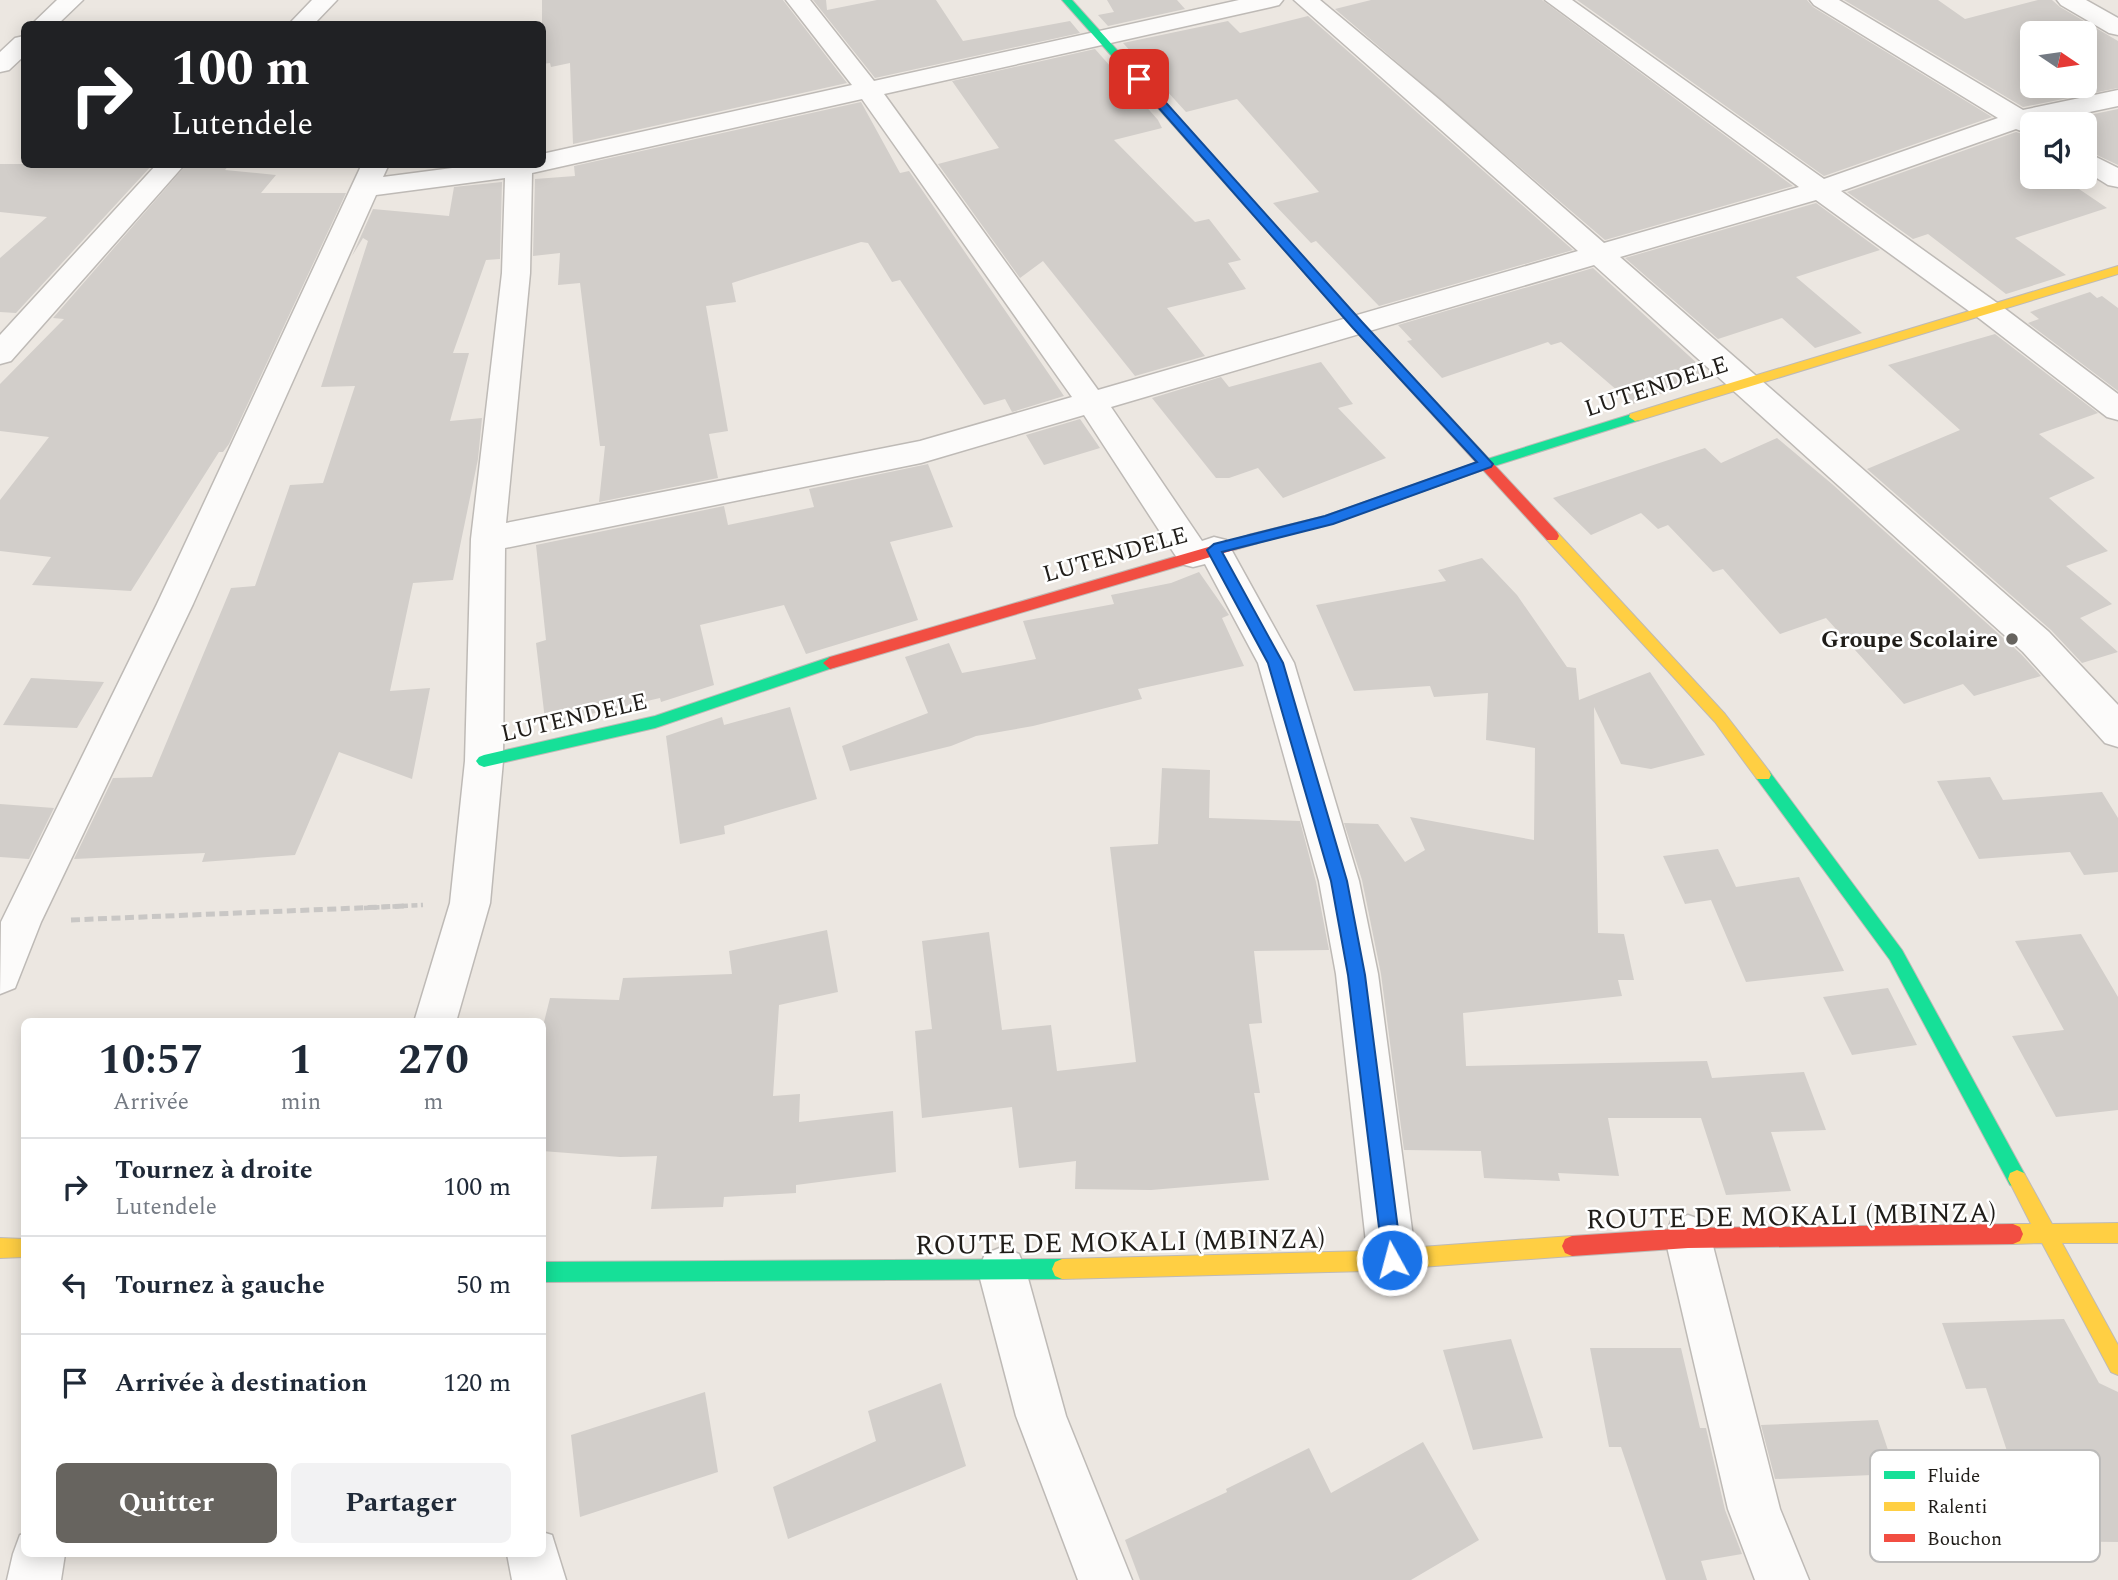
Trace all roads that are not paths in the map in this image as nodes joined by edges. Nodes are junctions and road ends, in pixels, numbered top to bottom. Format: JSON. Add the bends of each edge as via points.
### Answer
{"nodes":[{"id":1,"x":71,"y":0,"type":"edge"},
{"id":2,"x":325,"y":0,"type":"edge"},
{"id":3,"x":798,"y":0,"type":"edge"},
{"id":4,"x":1067,"y":0,"type":"edge"},
{"id":5,"x":1271,"y":0,"type":"edge"},
{"id":6,"x":1306,"y":0,"type":"edge"},
{"id":7,"x":1557,"y":0,"type":"edge"},
{"id":8,"x":1822,"y":0,"type":"edge"},
{"id":9,"x":2069,"y":0,"type":"edge"},
{"id":10,"x":47,"y":21,"type":"edge"},
{"id":11,"x":304,"y":21,"type":"edge"},
{"id":12,"x":2118,"y":28,"type":"edge"},
{"id":13,"x":1103,"y":38,"type":"junction"},
{"id":14,"x":21,"y":46,"type":"edge"},
{"id":15,"x":7,"y":62,"type":"edge"},
{"id":16,"x":867,"y":88,"type":"junction"},
{"id":17,"x":2118,"y":98,"type":"edge"},
{"id":18,"x":2066,"y":112,"type":"edge"},
{"id":19,"x":2020,"y":119,"type":"edge"},
{"id":20,"x":2020,"y":125,"type":"edge"},
{"id":21,"x":546,"y":162,"type":"edge"},
{"id":22,"x":2097,"y":167,"type":"edge"},
{"id":23,"x":168,"y":168,"type":"edge"},
{"id":24,"x":487,"y":168,"type":"edge"},
{"id":25,"x":531,"y":168,"type":"edge"},
{"id":26,"x":370,"y":176,"type":"edge"},
{"id":27,"x":2118,"y":179,"type":"edge"},
{"id":28,"x":1819,"y":190,"type":"junction"},
{"id":29,"x":1599,"y":255,"type":"junction"},
{"id":30,"x":2118,"y":270,"type":"edge"},
{"id":31,"x":1990,"y":312,"type":"junction"},
{"id":32,"x":1358,"y":325,"type":"junction"},
{"id":33,"x":0,"y":354,"type":"edge"},
{"id":34,"x":1745,"y":382,"type":"junction"},
{"id":35,"x":1091,"y":402,"type":"junction"},
{"id":36,"x":2118,"y":410,"type":"edge"},
{"id":37,"x":1486,"y":464,"type":"junction"},
{"id":38,"x":488,"y":539,"type":"junction"},
{"id":39,"x":1203,"y":552,"type":"junction"},
{"id":40,"x":2118,"y":732,"type":"edge"},
{"id":41,"x":484,"y":761,"type":"junction"},
{"id":42,"x":0,"y":975,"type":"edge"},
{"id":43,"x":436,"y":1018,"type":"edge"},
{"id":44,"x":2118,"y":1233,"type":"edge"},
{"id":45,"x":2049,"y":1236,"type":"junction"},
{"id":46,"x":1688,"y":1238,"type":"junction"},
{"id":47,"x":0,"y":1248,"type":"edge"},
{"id":48,"x":21,"y":1248,"type":"edge"},
{"id":49,"x":1392,"y":1260,"type":"junction"},
{"id":50,"x":1002,"y":1271,"type":"junction"},
{"id":51,"x":546,"y":1272,"type":"edge"},
{"id":52,"x":2118,"y":1365,"type":"edge"},
{"id":53,"x":38,"y":1557,"type":"edge"},
{"id":54,"x":534,"y":1557,"type":"edge"},
{"id":55,"x":34,"y":1580,"type":"edge"},
{"id":56,"x":540,"y":1580,"type":"edge"},
{"id":57,"x":1105,"y":1580,"type":"edge"},
{"id":58,"x":1782,"y":1580,"type":"edge"}],
"edges":[{"from":1,"to":10,"type":"street"},
{"from":2,"to":11,"type":"street"},
{"from":3,"to":16,"type":"street"},
{"from":4,"to":13,"type":"street"},
{"from":5,"to":13,"type":"street"},
{"from":6,"to":29,"type":"street"},
{"from":7,"to":28,"type":"street"},
{"from":8,"to":19,"type":"street"},
{"from":9,"to":12,"type":"street"},
{"from":13,"to":16,"type":"street"},
{"from":13,"to":32,"type":"street"},
{"from":14,"to":15,"type":"street"},
{"from":16,"to":21,"type":"street"},
{"from":16,"to":35,"type":"street"},
{"from":17,"to":18,"type":"street"},
{"from":20,"to":28,"type":"street"},
{"from":22,"to":27,"type":"street"},
{"from":23,"to":33,"type":"street"},
{"from":24,"to":26,"type":"street"},
{"from":25,"to":38,"type":"street"},
{"from":26,"to":42,"type":"street"},
{"from":28,"to":29,"type":"street"},
{"from":28,"to":31,"type":"street"},
{"from":29,"to":32,"type":"street"},
{"from":29,"to":34,"type":"street"},
{"from":30,"to":31,"type":"street","name":"LUTENDELE"},
{"from":31,"to":34,"type":"street","name":"LUTENDELE"},
{"from":31,"to":36,"type":"street"},
{"from":32,"to":35,"type":"street"},
{"from":32,"to":37,"type":"street"},
{"from":34,"to":37,"type":"street","name":"LUTENDELE"},
{"from":34,"to":40,"type":"street","via":[[2036,642]]},
{"from":35,"to":38,"type":"street","via":[[921,452]]},
{"from":35,"to":39,"type":"street"},
{"from":37,"to":39,"type":"street","name":"LUTENDELE","via":[[1328,520]]},
{"from":37,"to":45,"type":"street","via":[[1720,718],[1896,955]]},
{"from":38,"to":41,"type":"street"},
{"from":39,"to":41,"type":"street","name":"LUTENDELE","via":[[858,654],[655,722]]},
{"from":39,"to":49,"type":"street","via":[[1276,663],[1339,881],[1357,975]]},
{"from":41,"to":43,"type":"street","via":[[470,903]]},
{"from":44,"to":45,"type":"street","name":"ROUTE DE MOKALI (MBINZA)"},
{"from":45,"to":46,"type":"street","name":"ROUTE DE MOKALI (MBINZA)"},
{"from":45,"to":52,"type":"street"},
{"from":46,"to":49,"type":"street","name":"ROUTE DE MOKALI (MBINZA)"},
{"from":46,"to":58,"type":"street","via":[[1754,1509]]},
{"from":47,"to":48,"type":"street"},
{"from":49,"to":50,"type":"street","name":"ROUTE DE MOKALI (MBINZA)"},
{"from":50,"to":51,"type":"street","name":"ROUTE DE MOKALI (MBINZA)"},
{"from":50,"to":57,"type":"street","via":[[1041,1416]]},
{"from":53,"to":55,"type":"street"},
{"from":54,"to":56,"type":"street"}]}
